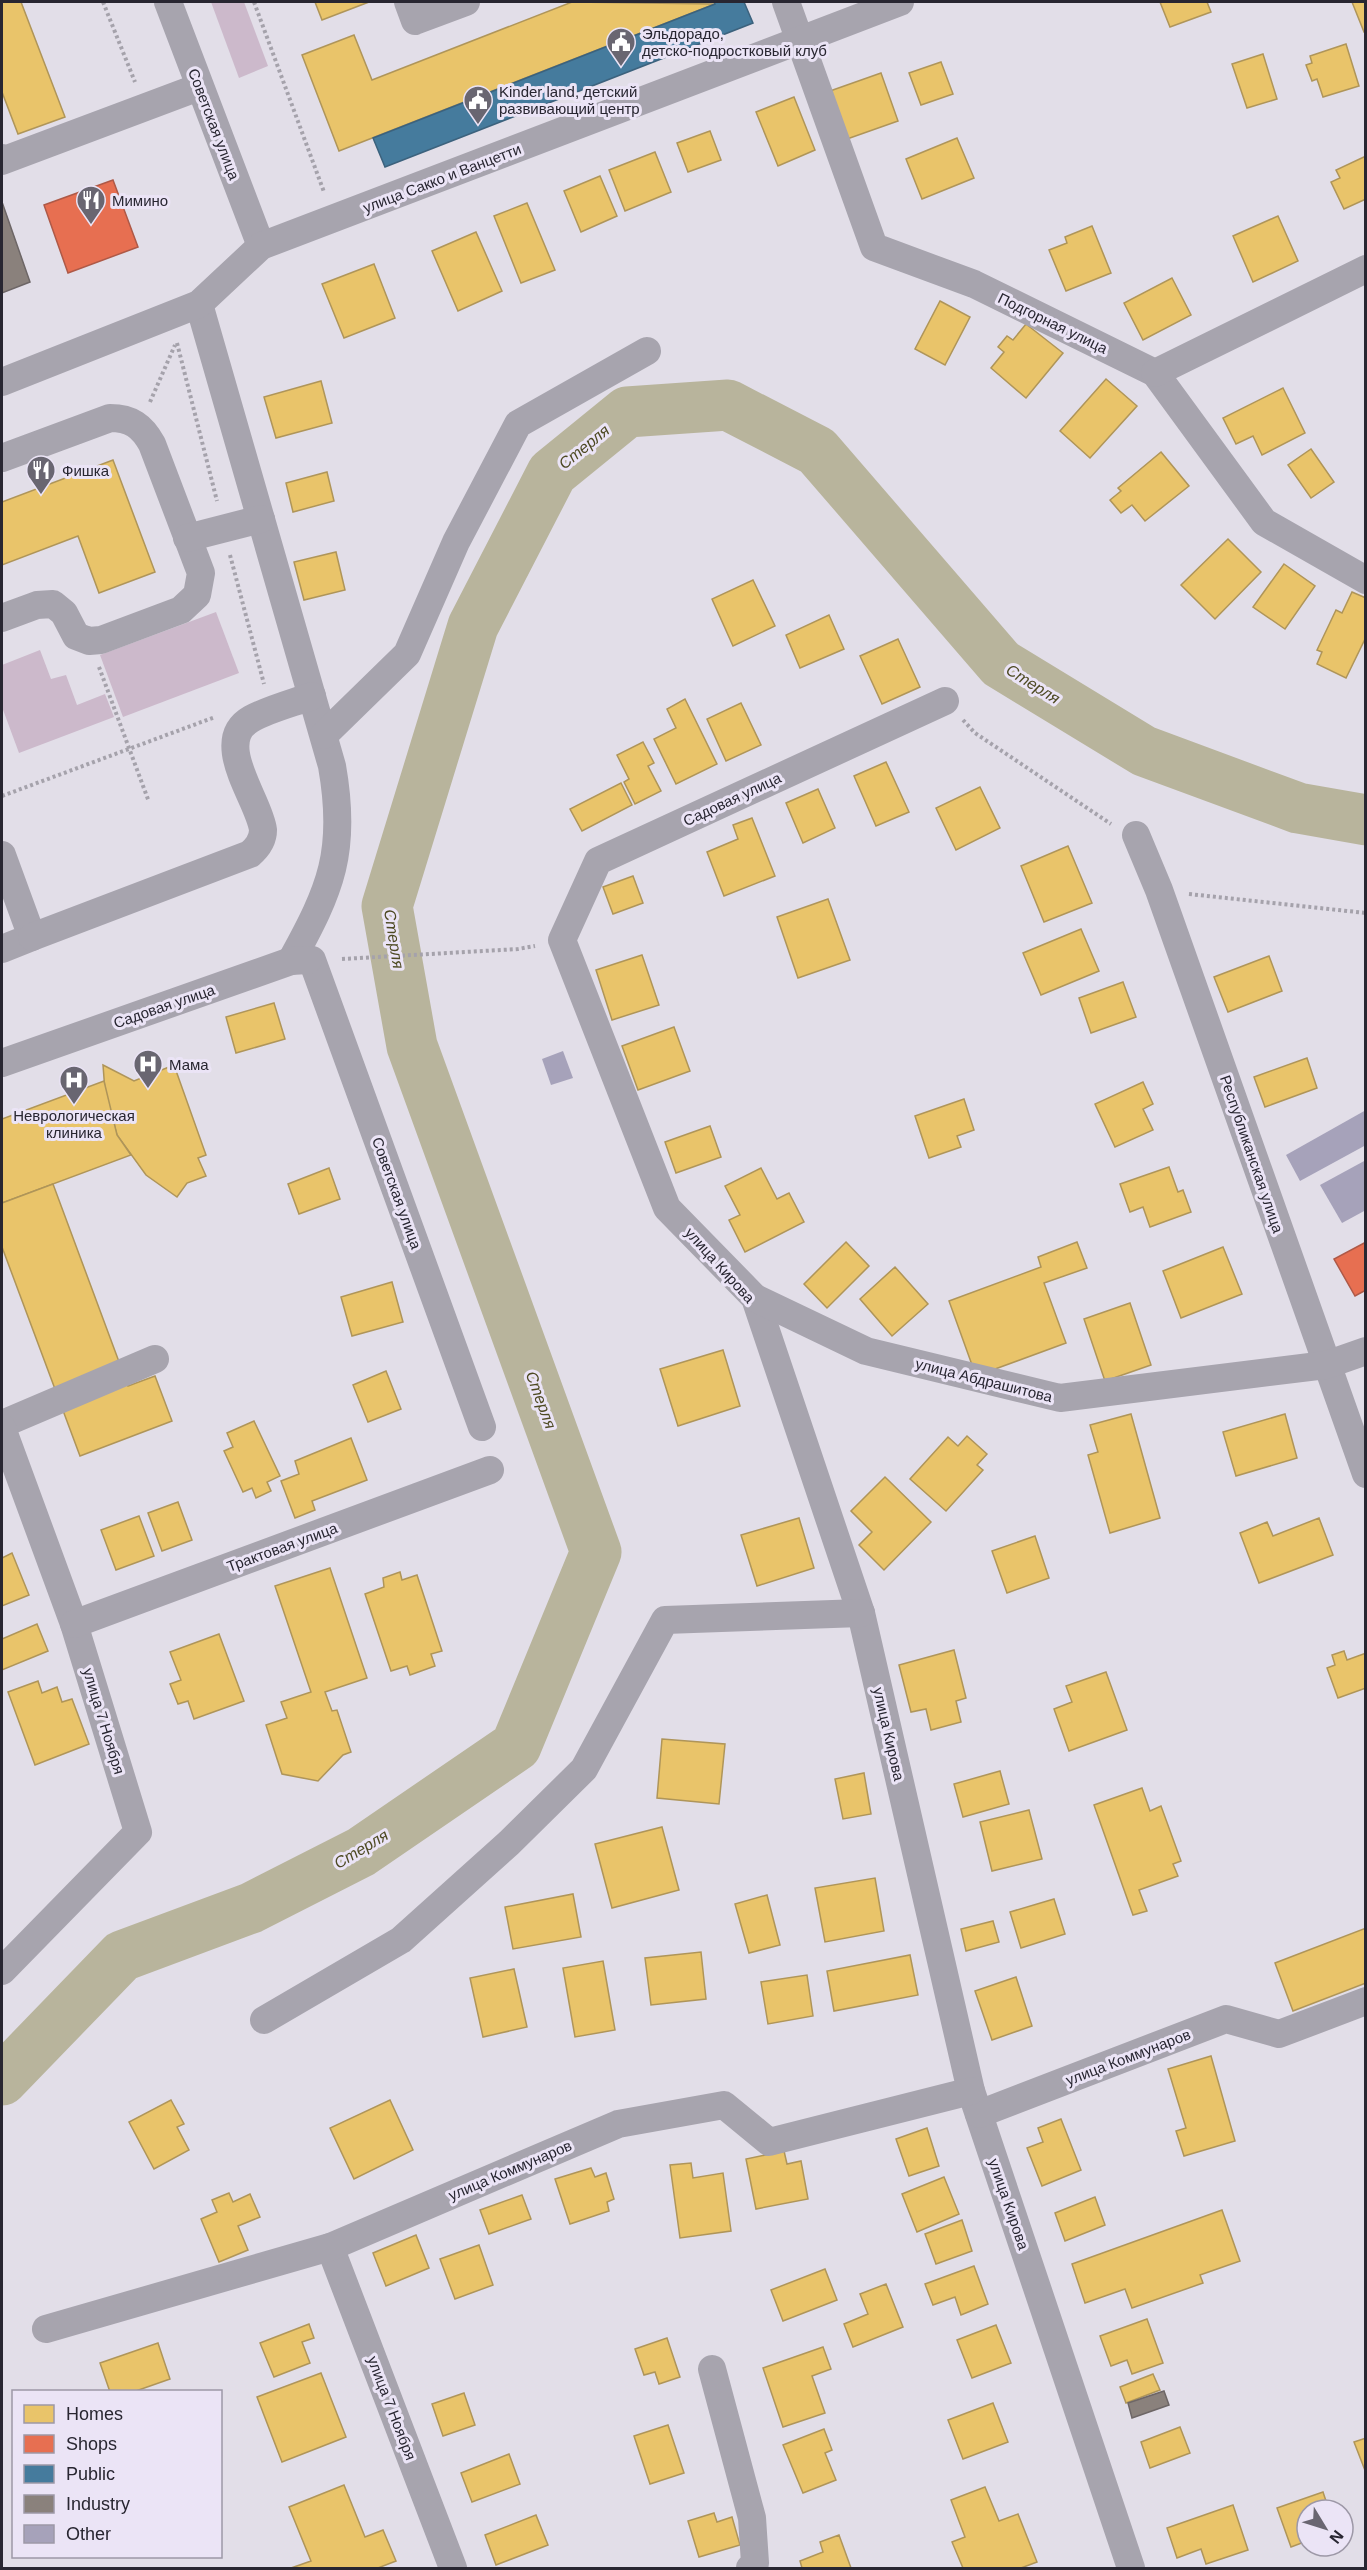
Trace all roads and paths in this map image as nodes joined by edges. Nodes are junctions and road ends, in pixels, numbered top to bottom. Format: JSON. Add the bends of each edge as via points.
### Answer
{"nodes":[{"id":1,"x":103,"y":2,"type":"edge"},
{"id":2,"x":168,"y":2,"type":"edge"},
{"id":3,"x":254,"y":2,"type":"edge"},
{"id":4,"x":408,"y":2,"type":"edge"},
{"id":5,"x":466,"y":2,"type":"edge"},
{"id":6,"x":786,"y":2,"type":"edge"},
{"id":7,"x":900,"y":2,"type":"edge"},
{"id":8,"x":802,"y":40,"type":"junction"},
{"id":9,"x":199,"y":87,"type":"junction"},
{"id":10,"x":145,"y":106,"type":"junction"},
{"id":11,"x":2,"y":158,"type":"edge"},
{"id":12,"x":329,"y":222,"type":"junction"},
{"id":13,"x":261,"y":246,"type":"junction"},
{"id":14,"x":1365,"y":269,"type":"edge"},
{"id":15,"x":199,"y":304,"type":"junction"},
{"id":16,"x":176,"y":342,"type":"dead end"},
{"id":17,"x":647,"y":351,"type":"dead end"},
{"id":18,"x":1155,"y":374,"type":"junction"},
{"id":19,"x":2,"y":382,"type":"edge"},
{"id":20,"x":139,"y":426,"type":"junction"},
{"id":21,"x":2,"y":458,"type":"edge"},
{"id":22,"x":261,"y":519,"type":"junction"},
{"id":23,"x":187,"y":538,"type":"junction"},
{"id":24,"x":1365,"y":580,"type":"edge"},
{"id":25,"x":2,"y":618,"type":"edge"},
{"id":26,"x":89,"y":641,"type":"junction"},
{"id":27,"x":312,"y":696,"type":"junction"},
{"id":28,"x":945,"y":701,"type":"joint"},
{"id":29,"x":243,"y":727,"type":"junction"},
{"id":30,"x":324,"y":735,"type":"junction"},
{"id":31,"x":129,"y":748,"type":"junction"},
{"id":32,"x":2,"y":796,"type":"edge"},
{"id":33,"x":149,"y":802,"type":"dead end"},
{"id":34,"x":1136,"y":835,"type":"joint"},
{"id":35,"x":2,"y":855,"type":"edge"},
{"id":36,"x":1159,"y":890,"type":"junction"},
{"id":37,"x":1365,"y":913,"type":"edge"},
{"id":38,"x":32,"y":937,"type":"junction"},
{"id":39,"x":562,"y":940,"type":"joint"},
{"id":40,"x":2,"y":949,"type":"edge"},
{"id":41,"x":518,"y":950,"type":"dead end"},
{"id":42,"x":310,"y":960,"type":"junction"},
{"id":43,"x":2,"y":1063,"type":"edge"},
{"id":44,"x":755,"y":1298,"type":"junction"},
{"id":45,"x":1365,"y":1351,"type":"edge"},
{"id":46,"x":154,"y":1359,"type":"dead end"},
{"id":47,"x":1326,"y":1365,"type":"junction"},
{"id":48,"x":2,"y":1426,"type":"edge"},
{"id":49,"x":482,"y":1427,"type":"dead end"},
{"id":50,"x":490,"y":1470,"type":"dead end"},
{"id":51,"x":1365,"y":1474,"type":"edge"},
{"id":52,"x":861,"y":1613,"type":"junction"},
{"id":53,"x":74,"y":1624,"type":"junction"},
{"id":54,"x":2,"y":1971,"type":"edge"},
{"id":55,"x":1365,"y":2001,"type":"edge"},
{"id":56,"x":264,"y":2020,"type":"dead end"},
{"id":57,"x":975,"y":2103,"type":"junction"},
{"id":58,"x":330,"y":2247,"type":"junction"},
{"id":59,"x":46,"y":2329,"type":"dead end"},
{"id":60,"x":712,"y":2369,"type":"dead end"},
{"id":61,"x":453,"y":2568,"type":"edge"},
{"id":62,"x":750,"y":2568,"type":"edge"},
{"id":63,"x":1131,"y":2568,"type":"edge"}],
"edges":[{"from":1,"to":10,"type":"path"},
{"from":2,"to":9,"type":"street","name":"Советская улица"},
{"from":3,"to":12,"type":"path","via":[[326,198]]},
{"from":4,"to":5,"type":"street","via":[[415,21]]},
{"from":6,"to":8,"type":"street"},
{"from":7,"to":8,"type":"street","name":"улица Сакко и Ванцетти"},
{"from":8,"to":12,"type":"street","name":"улица Сакко и Ванцетти"},
{"from":8,"to":18,"type":"street","name":"Подгорная улица","via":[[874,247],[974,284]]},
{"from":9,"to":10,"type":"street"},
{"from":9,"to":13,"type":"street","name":"Советская улица"},
{"from":10,"to":11,"type":"street","via":[[3,161]]},
{"from":12,"to":13,"type":"street","name":"улица Сакко и Ванцетти"},
{"from":13,"to":15,"type":"street","name":"улица Сакко и Ванцетти"},
{"from":14,"to":18,"type":"street"},
{"from":15,"to":19,"type":"street","name":"улица Сакко и Ванцетти"},
{"from":15,"to":22,"type":"street"},
{"from":16,"to":20,"type":"path"},
{"from":17,"to":30,"type":"street","via":[[518,424],[456,542],[407,654]]},
{"from":18,"to":24,"type":"street","name":"Подгорная улица","via":[[1264,522]]},
{"from":20,"to":21,"type":"street","via":[[110,418]]},
{"from":20,"to":23,"type":"street","via":[[152,444]]},
{"from":22,"to":23,"type":"street"},
{"from":22,"to":27,"type":"street"},
{"from":23,"to":26,"type":"street","via":[[201,573],[191,603],[101,640]]},
{"from":25,"to":26,"type":"street","via":[[37,605],[53,604],[64,613],[76,636]]},
{"from":26,"to":31,"type":"path"},
{"from":27,"to":29,"type":"street","via":[[250,720]]},
{"from":27,"to":30,"type":"street"},
{"from":28,"to":34,"type":"path","via":[[975,733],[1102,821]]},
{"from":28,"to":39,"type":"street","name":"Садовая улица","via":[[598,861]]},
{"from":29,"to":31,"type":"path","via":[[217,717]]},
{"from":29,"to":38,"type":"street","via":[[236,756],[263,829],[256,849],[242,858]]},
{"from":30,"to":42,"type":"street","via":[[337,795],[338,829]]},
{"from":31,"to":32,"type":"path"},
{"from":31,"to":33,"type":"path"},
{"from":34,"to":36,"type":"street","name":"Республиканская улица"},
{"from":35,"to":38,"type":"street"},
{"from":36,"to":37,"type":"path"},
{"from":36,"to":47,"type":"street","name":"Республиканская улица"},
{"from":38,"to":40,"type":"street"},
{"from":39,"to":44,"type":"street","name":"улица Кирова","via":[[667,1208]]},
{"from":41,"to":42,"type":"path"},
{"from":42,"to":43,"type":"street","name":"Садовая улица"},
{"from":42,"to":49,"type":"street","name":"Советская улица"},
{"from":44,"to":47,"type":"street","name":"улица Абдрашитова","via":[[866,1351],[1060,1398]]},
{"from":44,"to":52,"type":"street","name":"улица Кирова"},
{"from":45,"to":47,"type":"street","name":"улица Абдрашитова"},
{"from":46,"to":48,"type":"street"},
{"from":47,"to":51,"type":"street","name":"Республиканская улица"},
{"from":48,"to":53,"type":"street","name":"улица 7 Ноября"},
{"from":50,"to":53,"type":"street","name":"Трактовая улица"},
{"from":52,"to":56,"type":"street","via":[[665,1620],[584,1769],[401,1940]]},
{"from":52,"to":57,"type":"street","name":"улица Кирова"},
{"from":53,"to":54,"type":"street","name":"улица 7 Ноября","via":[[138,1832]]},
{"from":55,"to":57,"type":"street","name":"улица Коммунаров","via":[[1279,2034],[1226,2019]]},
{"from":57,"to":58,"type":"street","name":"улица Коммунаров","via":[[769,2142],[724,2105],[618,2124]]},
{"from":57,"to":63,"type":"street","name":"улица Кирова"},
{"from":58,"to":59,"type":"street","name":"улица Коммунаров"},
{"from":58,"to":61,"type":"street","name":"улица 7 Ноября"},
{"from":60,"to":62,"type":"street","via":[[752,2518],[755,2563]]}]}
